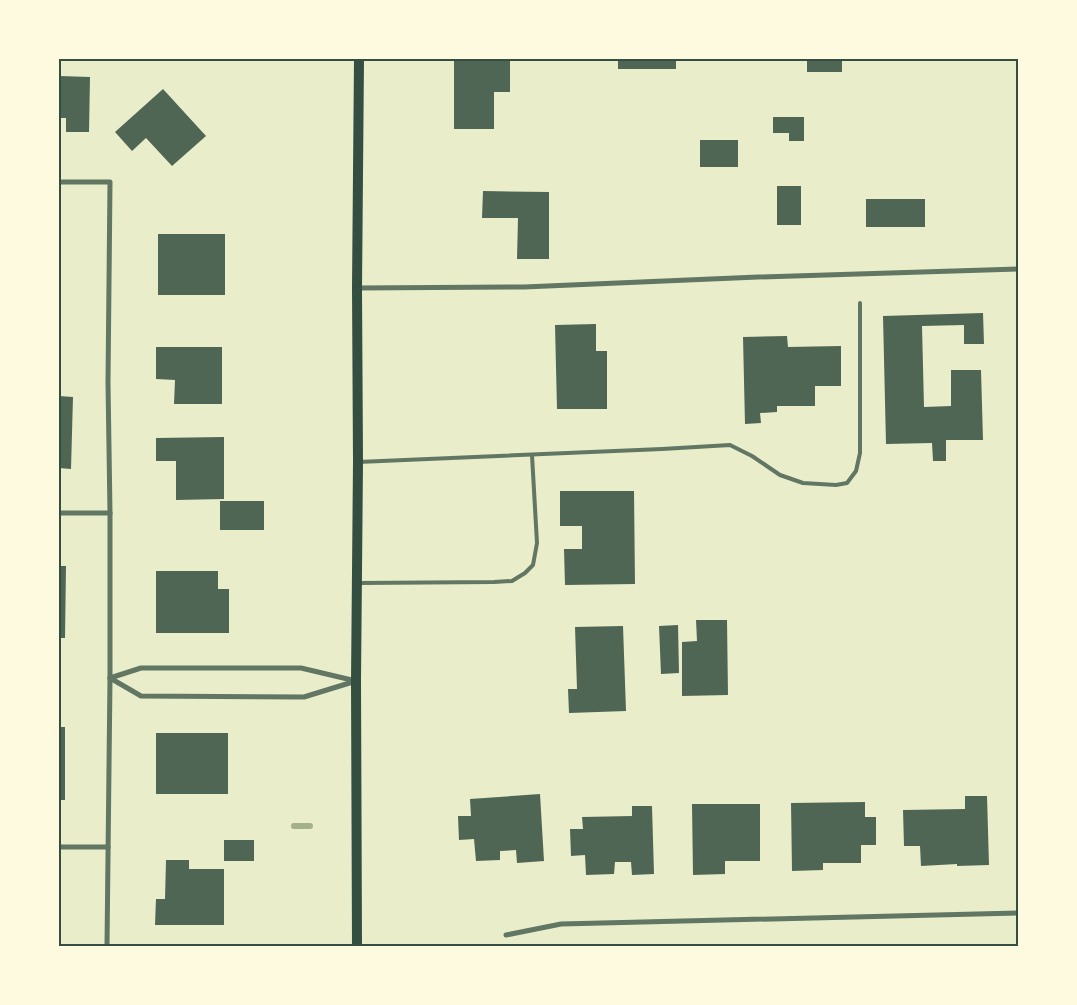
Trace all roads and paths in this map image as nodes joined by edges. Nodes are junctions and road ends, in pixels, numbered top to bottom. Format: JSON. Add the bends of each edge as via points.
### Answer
{"nodes":[{"id":1,"x":358,"y":59,"type":"edge"},
{"id":2,"x":59,"y":182,"type":"edge"},
{"id":3,"x":1018,"y":269,"type":"edge"},
{"id":4,"x":357,"y":288,"type":"junction"},
{"id":5,"x":860,"y":303,"type":"dead end"},
{"id":6,"x":532,"y":455,"type":"junction"},
{"id":7,"x":358,"y":462,"type":"junction"},
{"id":8,"x":59,"y":513,"type":"edge"},
{"id":9,"x":110,"y":513,"type":"junction"},
{"id":10,"x":357,"y":583,"type":"junction"},
{"id":11,"x":110,"y":678,"type":"junction"},
{"id":12,"x":356,"y":681,"type":"junction"},
{"id":13,"x":59,"y":847,"type":"edge"},
{"id":14,"x":108,"y":848,"type":"junction"},
{"id":15,"x":1018,"y":913,"type":"edge"},
{"id":16,"x":506,"y":935,"type":"dead end"},
{"id":17,"x":107,"y":946,"type":"edge"},
{"id":18,"x":357,"y":946,"type":"edge"}],
"edges":[{"from":1,"to":4,"type":"main road"},
{"from":2,"to":9,"type":"street","via":[[110,182]]},
{"from":3,"to":4,"type":"street","via":[[524,287]]},
{"from":4,"to":7,"type":"main road"},
{"from":5,"to":6,"type":"lane","via":[[860,453],[856,471],[847,483],[803,482],[780,475],[730,445]]},
{"from":6,"to":7,"type":"lane"},
{"from":6,"to":10,"type":"lane","via":[[537,543],[532,565],[525,573],[512,581]]},
{"from":7,"to":10,"type":"main road"},
{"from":8,"to":9,"type":"street"},
{"from":9,"to":11,"type":"street"},
{"from":10,"to":12,"type":"main road"},
{"from":11,"to":12,"type":"street","via":[[141,668],[302,668]]},
{"from":11,"to":12,"type":"street","via":[[141,696],[304,697]]},
{"from":11,"to":14,"type":"street"},
{"from":12,"to":18,"type":"main road"},
{"from":13,"to":14,"type":"street"},
{"from":14,"to":17,"type":"street"},
{"from":15,"to":16,"type":"street","via":[[561,924]]}]}
